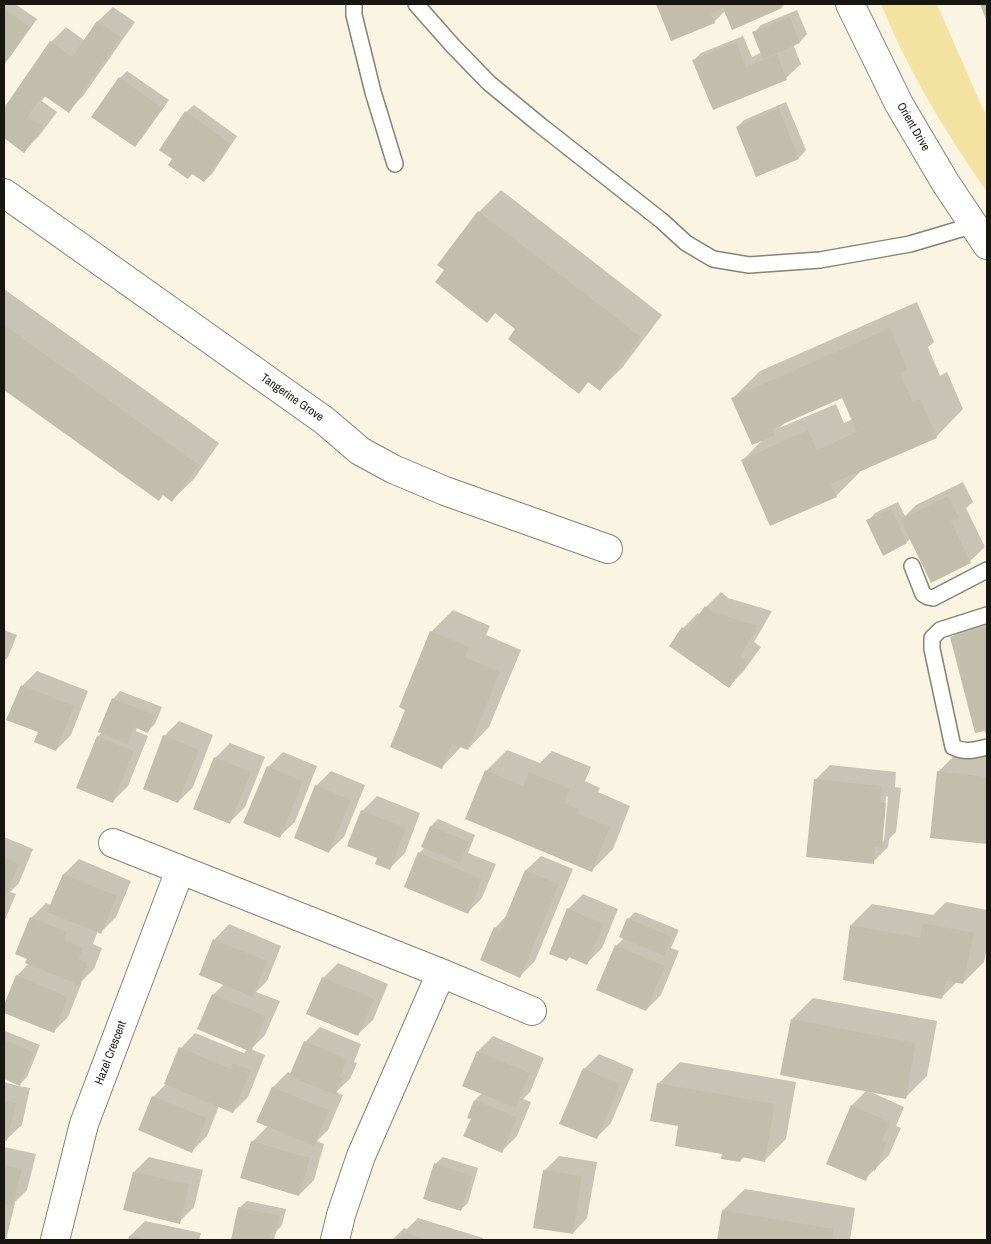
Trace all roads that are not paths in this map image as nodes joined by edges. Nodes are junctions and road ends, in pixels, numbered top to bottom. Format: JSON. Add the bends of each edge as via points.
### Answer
{"nodes":[{"id":1,"x":354,"y":4,"type":"edge"},
{"id":2,"x":416,"y":4,"type":"edge"},
{"id":3,"x":850,"y":4,"type":"edge"},
{"id":4,"x":395,"y":164,"type":"dead end"},
{"id":5,"x":4,"y":193,"type":"edge"},
{"id":6,"x":981,"y":235,"type":"edge"},
{"id":7,"x":608,"y":549,"type":"dead end"},
{"id":8,"x":912,"y":566,"type":"dead end"},
{"id":9,"x":987,"y":570,"type":"edge"},
{"id":10,"x":987,"y":615,"type":"edge"},
{"id":11,"x":987,"y":747,"type":"edge"},
{"id":12,"x":113,"y":843,"type":"dead end"},
{"id":13,"x":180,"y":870,"type":"junction"},
{"id":14,"x":440,"y":973,"type":"junction"},
{"id":15,"x":532,"y":1011,"type":"dead end"},
{"id":16,"x":55,"y":1240,"type":"edge"},
{"id":17,"x":335,"y":1240,"type":"edge"}],
"edges":[{"from":1,"to":4,"type":"lane","via":[[371,82]]},
{"from":2,"to":6,"type":"lane","via":[[489,83],[686,243],[713,260],[749,265],[820,260],[939,236]]},
{"from":3,"to":6,"type":"street","name":"Orient Drive","via":[[899,104]]},
{"from":5,"to":7,"type":"street","name":"Tangerine Grove","via":[[325,421],[360,451],[445,491]]},
{"from":8,"to":9,"type":"lane","via":[[923,594],[933,598]]},
{"from":10,"to":11,"type":"lane","via":[[940,630],[932,638],[954,747],[969,751]]},
{"from":12,"to":13,"type":"street"},
{"from":13,"to":14,"type":"street"},
{"from":13,"to":16,"type":"street","name":"Hazel Crescent","via":[[84,1124]]},
{"from":14,"to":15,"type":"street"},
{"from":14,"to":17,"type":"street","via":[[361,1156]]}]}
